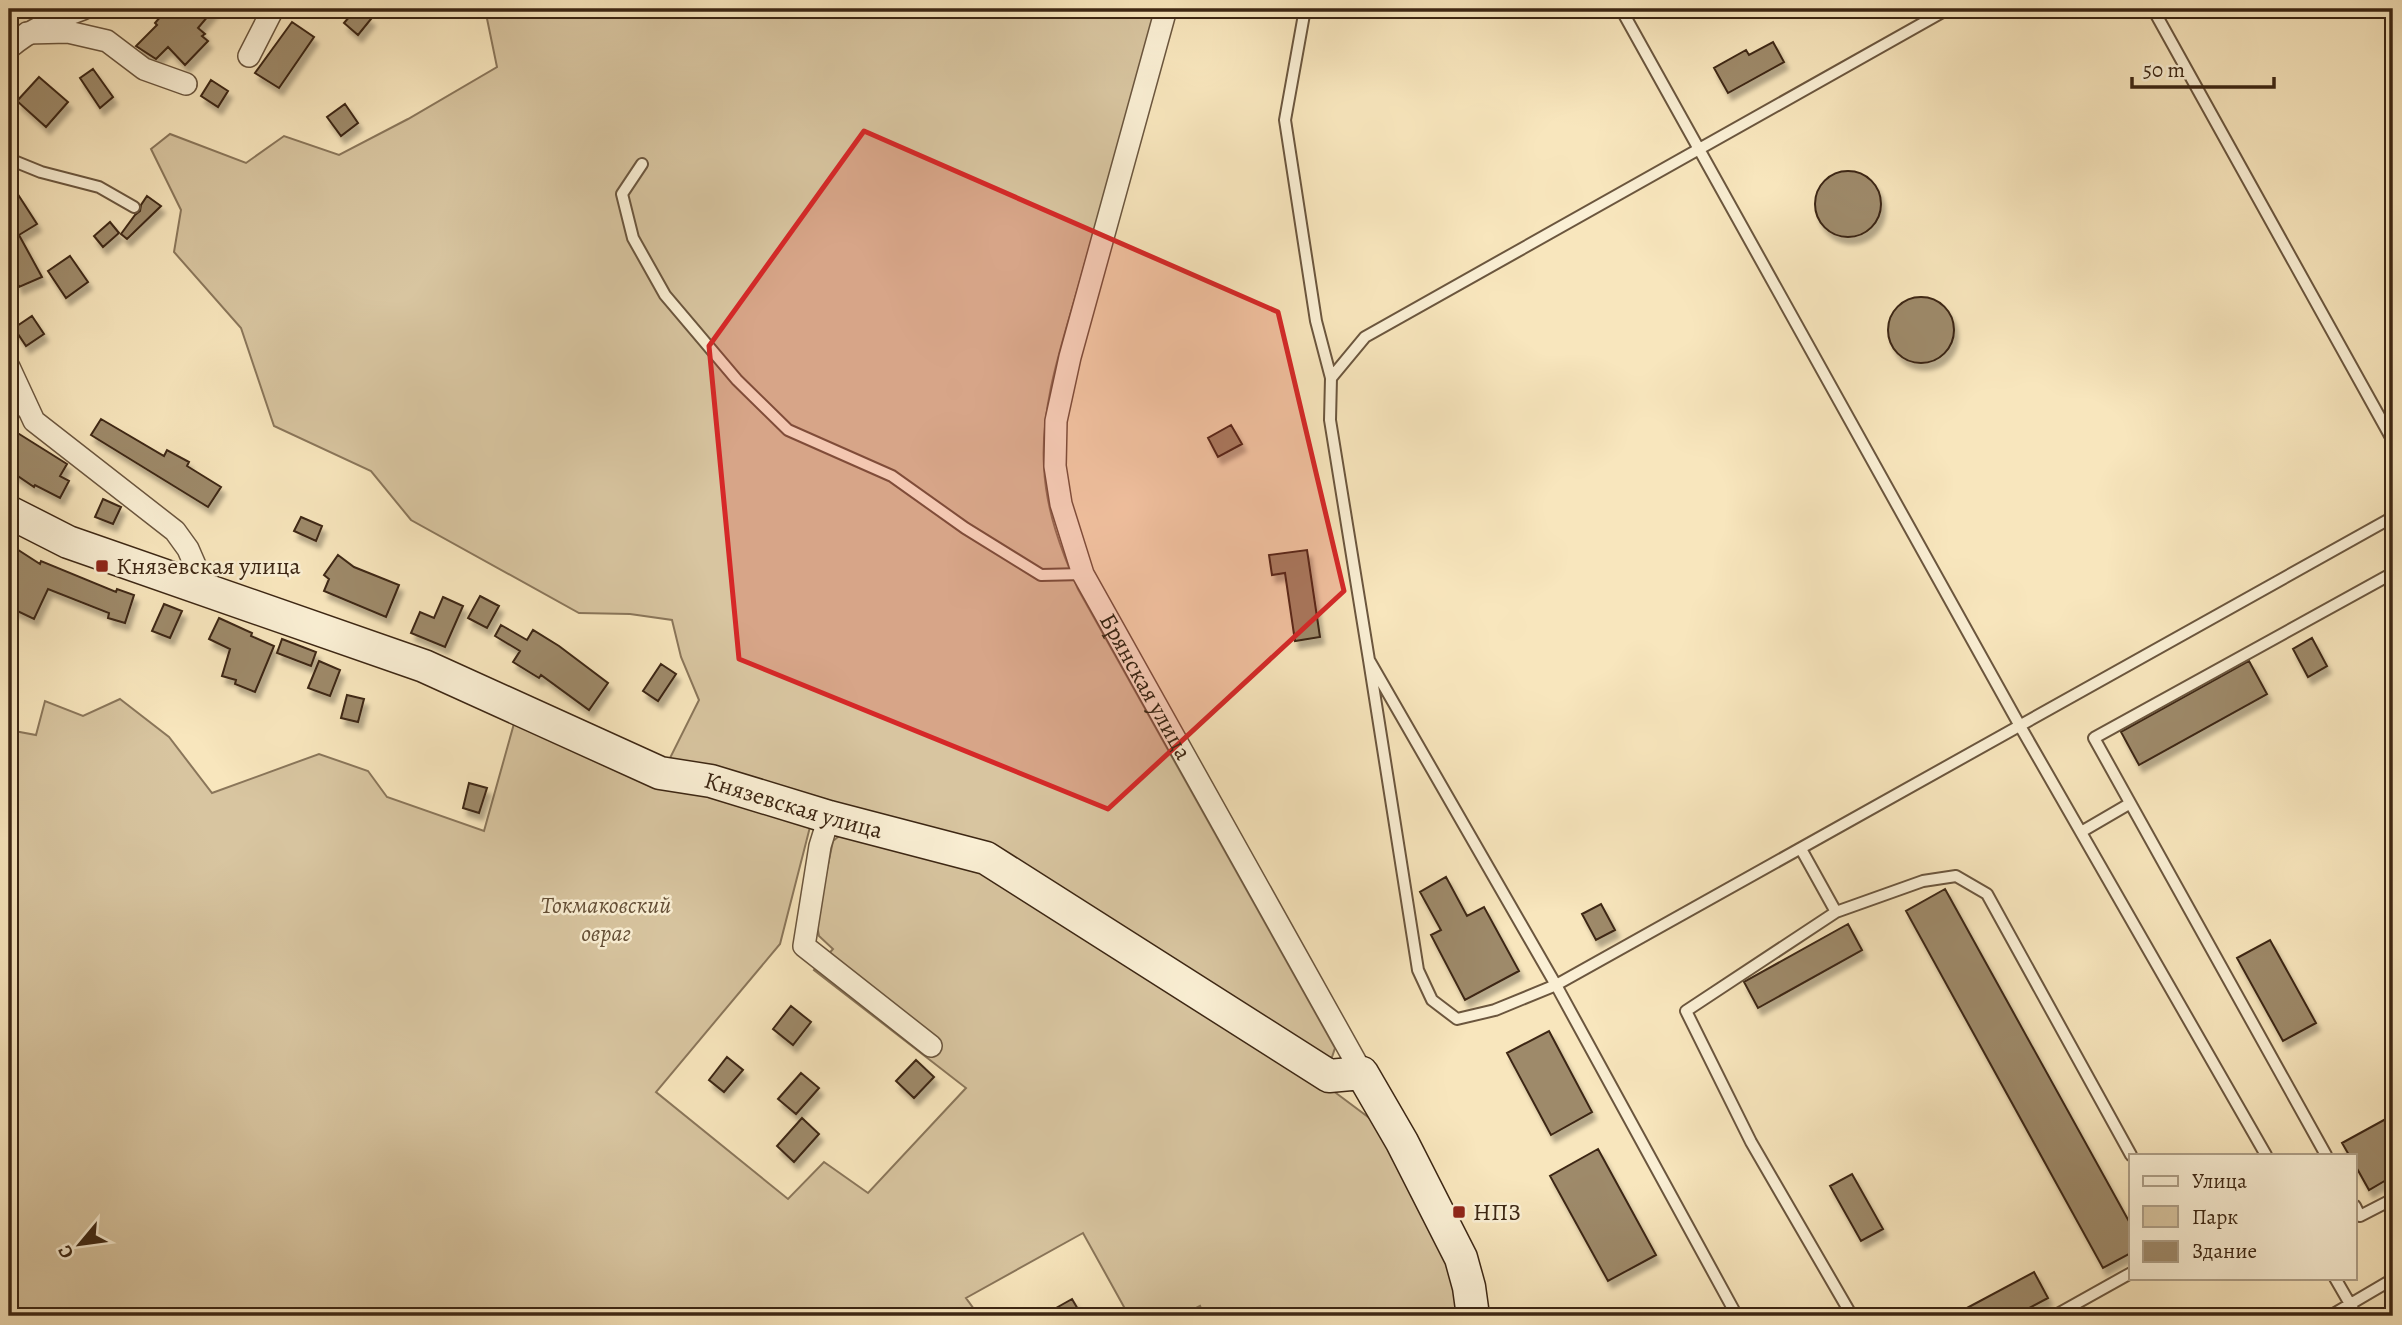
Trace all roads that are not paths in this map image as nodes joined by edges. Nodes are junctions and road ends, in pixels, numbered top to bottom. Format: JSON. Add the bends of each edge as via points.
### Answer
{"nodes":[{"id":1,"x":83,"y":9,"type":"edge"},
{"id":2,"x":273,"y":9,"type":"edge"},
{"id":3,"x":1166,"y":9,"type":"edge"},
{"id":4,"x":1305,"y":9,"type":"edge"},
{"id":5,"x":1621,"y":9,"type":"edge"},
{"id":6,"x":1948,"y":9,"type":"edge"},
{"id":7,"x":2154,"y":9,"type":"edge"},
{"id":8,"x":27,"y":33,"type":"junction"},
{"id":9,"x":9,"y":48,"type":"edge"},
{"id":10,"x":249,"y":57,"type":"dead end"},
{"id":11,"x":186,"y":84,"type":"dead end"},
{"id":12,"x":1699,"y":148,"type":"junction"},
{"id":13,"x":9,"y":159,"type":"edge"},
{"id":14,"x":642,"y":164,"type":"dead end"},
{"id":15,"x":134,"y":207,"type":"dead end"},
{"id":16,"x":9,"y":367,"type":"edge"},
{"id":17,"x":1331,"y":379,"type":"junction"},
{"id":18,"x":9,"y":401,"type":"edge"},
{"id":19,"x":34,"y":421,"type":"junction"},
{"id":20,"x":2393,"y":441,"type":"edge"},
{"id":21,"x":9,"y":512,"type":"edge"},
{"id":22,"x":2393,"y":517,"type":"edge"},
{"id":23,"x":2393,"y":573,"type":"edge"},
{"id":24,"x":1083,"y":574,"type":"junction"},
{"id":25,"x":194,"y":585,"type":"junction"},
{"id":26,"x":1368,"y":660,"type":"junction"},
{"id":27,"x":2020,"y":726,"type":"junction"},
{"id":28,"x":2129,"y":804,"type":"junction"},
{"id":29,"x":829,"y":817,"type":"junction"},
{"id":30,"x":2081,"y":832,"type":"junction"},
{"id":31,"x":1801,"y":849,"type":"junction"},
{"id":32,"x":1836,"y":912,"type":"junction"},
{"id":33,"x":1556,"y":985,"type":"junction"},
{"id":34,"x":931,"y":1046,"type":"dead end"},
{"id":35,"x":1362,"y":1073,"type":"junction"},
{"id":36,"x":2130,"y":1154,"type":"edge"},
{"id":37,"x":2265,"y":1154,"type":"edge"},
{"id":38,"x":2325,"y":1154,"type":"edge"},
{"id":39,"x":2393,"y":1199,"type":"edge"},
{"id":40,"x":2356,"y":1208,"type":"edge"},
{"id":41,"x":2129,"y":1274,"type":"edge"},
{"id":42,"x":2393,"y":1279,"type":"edge"},
{"id":43,"x":2337,"y":1280,"type":"edge"},
{"id":44,"x":2350,"y":1303,"type":"junction"},
{"id":45,"x":1473,"y":1316,"type":"edge"},
{"id":46,"x":1737,"y":1316,"type":"edge"},
{"id":47,"x":1852,"y":1316,"type":"edge"},
{"id":48,"x":2053,"y":1316,"type":"edge"},
{"id":49,"x":2330,"y":1316,"type":"edge"},
{"id":50,"x":2357,"y":1316,"type":"edge"}],
"edges":[{"from":1,"to":8,"type":"street"},
{"from":2,"to":10,"type":"street"},
{"from":3,"to":24,"type":"street","name":"Брянская улица","via":[[1056,421],[1055,466],[1061,504]]},
{"from":4,"to":17,"type":"lane","via":[[1285,120],[1316,321]]},
{"from":5,"to":12,"type":"lane"},
{"from":6,"to":12,"type":"lane"},
{"from":7,"to":20,"type":"lane"},
{"from":8,"to":9,"type":"street"},
{"from":8,"to":11,"type":"street","via":[[68,32],[107,41],[144,69]]},
{"from":12,"to":17,"type":"lane","via":[[1365,337]]},
{"from":12,"to":27,"type":"lane"},
{"from":13,"to":15,"type":"lane","via":[[99,187]]},
{"from":14,"to":24,"type":"lane","via":[[622,194],[633,238],[665,295],[737,380],[788,430],[892,476],[1041,575]]},
{"from":16,"to":19,"type":"street"},
{"from":17,"to":26,"type":"lane","via":[[1330,420]]},
{"from":18,"to":19,"type":"lane"},
{"from":19,"to":25,"type":"street","via":[[175,531],[198,572]]},
{"from":21,"to":25,"type":"street","name":"Князевская улица","via":[[68,542]]},
{"from":22,"to":27,"type":"lane"},
{"from":23,"to":28,"type":"lane","via":[[2094,738]]},
{"from":24,"to":35,"type":"street","name":"Брянская улица"},
{"from":25,"to":29,"type":"street","name":"Князевская улица","via":[[424,666],[660,773],[711,781]]},
{"from":26,"to":33,"type":"lane"},
{"from":26,"to":33,"type":"lane","via":[[1418,970],[1432,1000],[1457,1019],[1495,1010]]},
{"from":27,"to":30,"type":"lane"},
{"from":27,"to":31,"type":"lane"},
{"from":28,"to":30,"type":"lane"},
{"from":28,"to":38,"type":"lane"},
{"from":29,"to":34,"type":"street","via":[[804,946]]},
{"from":29,"to":35,"type":"street","name":"Князевская улица","via":[[986,858],[1329,1076]]},
{"from":30,"to":37,"type":"lane"},
{"from":31,"to":32,"type":"lane"},
{"from":31,"to":33,"type":"lane"},
{"from":32,"to":36,"type":"lane","via":[[1923,881],[1956,876],[1987,894]]},
{"from":32,"to":47,"type":"lane","via":[[1686,1011],[1751,1142]]},
{"from":33,"to":46,"type":"lane"},
{"from":35,"to":45,"type":"street","name":"Брянская улица","via":[[1461,1258]]},
{"from":39,"to":40,"type":"lane","via":[[2360,1216]]},
{"from":41,"to":48,"type":"lane"},
{"from":42,"to":44,"type":"lane"},
{"from":43,"to":44,"type":"lane"},
{"from":44,"to":49,"type":"lane"},
{"from":44,"to":50,"type":"lane"}]}
